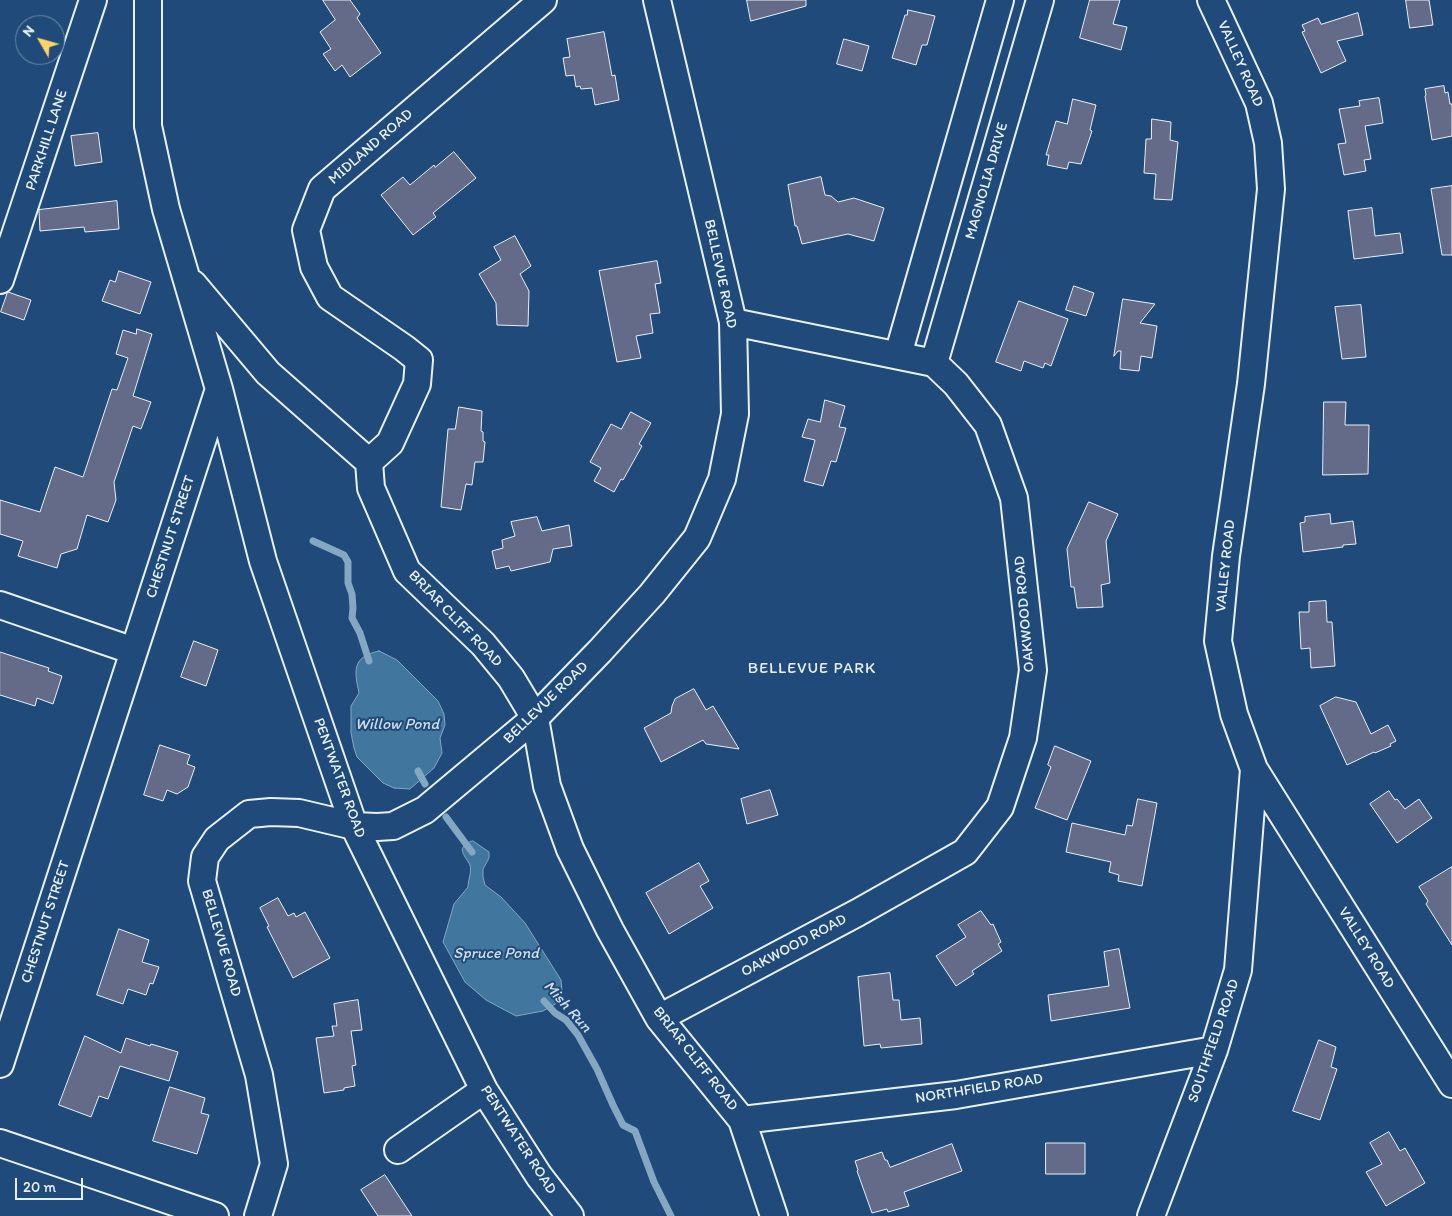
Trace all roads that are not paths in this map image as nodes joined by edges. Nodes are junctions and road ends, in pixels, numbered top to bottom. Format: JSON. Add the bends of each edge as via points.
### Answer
{"nodes":[{"id":1,"x":94,"y":0,"type":"edge"},
{"id":2,"x":148,"y":0,"type":"edge"},
{"id":3,"x":543,"y":0,"type":"edge"},
{"id":4,"x":657,"y":0,"type":"edge"},
{"id":5,"x":1000,"y":0,"type":"edge"},
{"id":6,"x":1040,"y":0,"type":"edge"},
{"id":7,"x":1211,"y":0,"type":"edge"},
{"id":8,"x":185,"y":275,"type":"junction"},
{"id":9,"x":0,"y":280,"type":"edge"},
{"id":10,"x":733,"y":322,"type":"junction"},
{"id":11,"x":898,"y":355,"type":"junction"},
{"id":12,"x":934,"y":363,"type":"junction"},
{"id":13,"x":219,"y":389,"type":"junction"},
{"id":14,"x":370,"y":462,"type":"junction"},
{"id":15,"x":0,"y":605,"type":"edge"},
{"id":16,"x":134,"y":651,"type":"junction"},
{"id":17,"x":535,"y":718,"type":"junction"},
{"id":18,"x":1254,"y":770,"type":"junction"},
{"id":19,"x":354,"y":826,"type":"junction"},
{"id":20,"x":659,"y":1018,"type":"junction"},
{"id":21,"x":1214,"y":1050,"type":"junction"},
{"id":22,"x":0,"y":1064,"type":"edge"},
{"id":23,"x":1452,"y":1084,"type":"edge"},
{"id":24,"x":484,"y":1090,"type":"junction"},
{"id":25,"x":742,"y":1120,"type":"junction"},
{"id":26,"x":0,"y":1143,"type":"edge"},
{"id":27,"x":398,"y":1150,"type":"dead end"},
{"id":28,"x":215,"y":1216,"type":"edge"},
{"id":29,"x":258,"y":1216,"type":"edge"},
{"id":30,"x":570,"y":1216,"type":"edge"},
{"id":31,"x":774,"y":1216,"type":"edge"},
{"id":32,"x":1151,"y":1216,"type":"edge"}],
"edges":[{"from":1,"to":9,"type":"street","name":"PARKHILL LANE"},
{"from":2,"to":8,"type":"street","via":[[148,126],[166,209]]},
{"from":3,"to":14,"type":"street","name":"MIDLAND ROAD","via":[[322,189],[306,230],[314,267],[330,297],[419,360],[417,384],[390,443]]},
{"from":4,"to":10,"type":"street","name":"BELLEVUE ROAD"},
{"from":5,"to":11,"type":"street"},
{"from":6,"to":12,"type":"street","name":"MAGNOLIA DRIVE"},
{"from":7,"to":18,"type":"street","name":"VALLEY ROAD","via":[[1259,103],[1268,143],[1271,188],[1218,641],[1234,714]]},
{"from":8,"to":13,"type":"street"},
{"from":8,"to":14,"type":"street","via":[[268,373]]},
{"from":10,"to":11,"type":"street"},
{"from":10,"to":17,"type":"street","name":"BELLEVUE ROAD","via":[[735,414],[722,479],[697,538],[652,594]]},
{"from":11,"to":12,"type":"street"},
{"from":12,"to":20,"type":"street","name":"OAKWOOD ROAD","via":[[956,384],[988,426],[1014,498],[1032,670],[1023,738],[1000,807],[965,852]]},
{"from":13,"to":16,"type":"street","name":"CHESTNUT STREET"},
{"from":13,"to":19,"type":"street","name":"PENTWATER ROAD","via":[[263,561]]},
{"from":14,"to":17,"type":"street","name":"BRIAR CLIFF ROAD","via":[[371,488],[407,571],[483,644],[511,678]]},
{"from":15,"to":16,"type":"street"},
{"from":16,"to":22,"type":"street","name":"CHESTNUT STREET"},
{"from":17,"to":19,"type":"street","name":"BELLEVUE ROAD","via":[[425,810],[393,826]]},
{"from":17,"to":20,"type":"street","name":"BRIAR CLIFF ROAD","via":[[547,786],[570,849]]},
{"from":18,"to":21,"type":"street","name":"SOUTHFIELD ROAD","via":[[1238,970]]},
{"from":18,"to":23,"type":"street","name":"VALLEY ROAD"},
{"from":19,"to":24,"type":"street","name":"PENTWATER ROAD"},
{"from":19,"to":29,"type":"street","name":"BELLEVUE ROAD","via":[[299,813],[249,814],[218,839],[204,857],[202,881],[259,1075],[274,1164]]},
{"from":20,"to":25,"type":"street","name":"BRIAR CLIFF ROAD"},
{"from":21,"to":25,"type":"street","name":"NORTHFIELD ROAD","via":[[956,1095]]},
{"from":21,"to":32,"type":"street","name":"SOUTHFIELD ROAD"},
{"from":24,"to":27,"type":"street"},
{"from":24,"to":30,"type":"street","name":"PENTWATER ROAD","via":[[539,1176]]},
{"from":25,"to":31,"type":"street","name":"BRIAR CLIFF ROAD"},
{"from":26,"to":28,"type":"street"}]}
